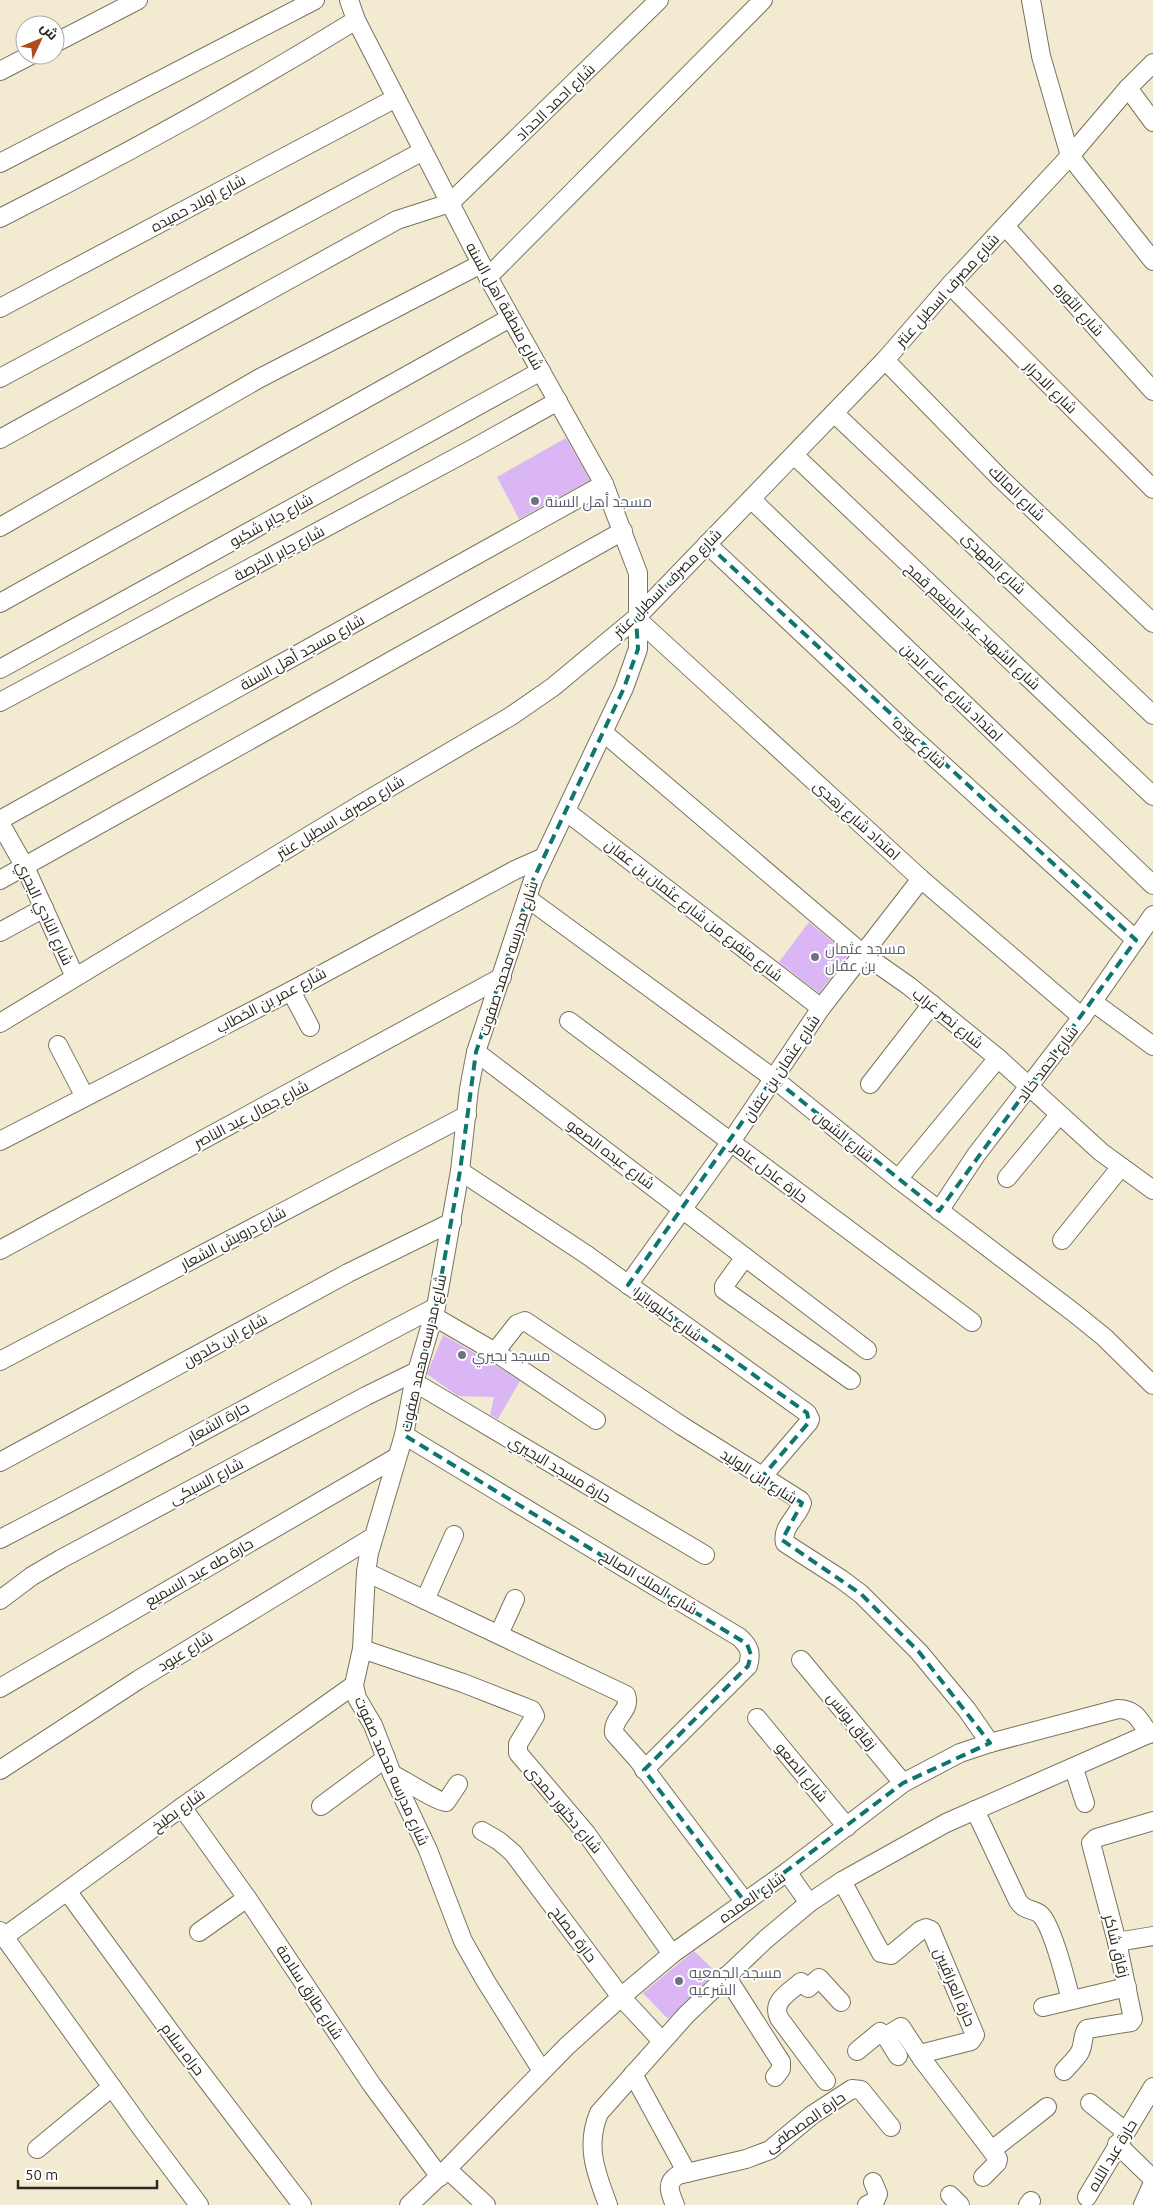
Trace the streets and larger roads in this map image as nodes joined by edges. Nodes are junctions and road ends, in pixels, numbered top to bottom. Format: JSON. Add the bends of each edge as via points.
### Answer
{"nodes":[{"id":1,"x":138,"y":0,"type":"edge"},
{"id":2,"x":315,"y":0,"type":"edge"},
{"id":3,"x":349,"y":0,"type":"edge"},
{"id":4,"x":659,"y":0,"type":"edge"},
{"id":5,"x":763,"y":0,"type":"edge"},
{"id":6,"x":1030,"y":0,"type":"edge"},
{"id":7,"x":356,"y":20,"type":"junction"},
{"id":8,"x":65,"y":38,"type":"edge"},
{"id":9,"x":15,"y":63,"type":"edge"},
{"id":10,"x":1153,"y":63,"type":"edge"},
{"id":11,"x":0,"y":71,"type":"edge"},
{"id":12,"x":1128,"y":88,"type":"junction"},
{"id":13,"x":396,"y":98,"type":"junction"},
{"id":14,"x":1153,"y":122,"type":"edge"},
{"id":15,"x":423,"y":151,"type":"junction"},
{"id":16,"x":1070,"y":156,"type":"junction"},
{"id":17,"x":0,"y":163,"type":"edge"},
{"id":18,"x":450,"y":203,"type":"junction"},
{"id":19,"x":0,"y":218,"type":"edge"},
{"id":20,"x":1005,"y":226,"type":"junction"},
{"id":21,"x":1153,"y":262,"type":"edge"},
{"id":22,"x":484,"y":270,"type":"junction"},
{"id":23,"x":950,"y":285,"type":"junction"},
{"id":24,"x":0,"y":308,"type":"edge"},
{"id":25,"x":510,"y":318,"type":"junction"},
{"id":26,"x":885,"y":360,"type":"junction"},
{"id":27,"x":541,"y":371,"type":"junction"},
{"id":28,"x":0,"y":378,"type":"edge"},
{"id":29,"x":1153,"y":391,"type":"edge"},
{"id":30,"x":558,"y":402,"type":"junction"},
{"id":31,"x":834,"y":413,"type":"junction"},
{"id":32,"x":0,"y":439,"type":"edge"},
{"id":33,"x":794,"y":455,"type":"junction"},
{"id":34,"x":604,"y":484,"type":"junction"},
{"id":35,"x":1153,"y":489,"type":"edge"},
{"id":36,"x":751,"y":498,"type":"junction"},
{"id":37,"x":0,"y":527,"type":"edge"},
{"id":38,"x":623,"y":531,"type":"junction"},
{"id":39,"x":707,"y":544,"type":"junction"},
{"id":40,"x":0,"y":603,"type":"edge"},
{"id":41,"x":636,"y":618,"type":"junction"},
{"id":42,"x":1153,"y":623,"type":"edge"},
{"id":43,"x":0,"y":669,"type":"edge"},
{"id":44,"x":0,"y":702,"type":"edge"},
{"id":45,"x":1153,"y":715,"type":"edge"},
{"id":46,"x":604,"y":733,"type":"junction"},
{"id":47,"x":1153,"y":796,"type":"edge"},
{"id":48,"x":567,"y":812,"type":"junction"},
{"id":49,"x":0,"y":822,"type":"edge"},
{"id":50,"x":542,"y":858,"type":"junction"},
{"id":51,"x":25,"y":867,"type":"junction"},
{"id":52,"x":922,"y":879,"type":"junction"},
{"id":53,"x":0,"y":880,"type":"edge"},
{"id":54,"x":1153,"y":886,"type":"edge"},
{"id":55,"x":527,"y":898,"type":"junction"},
{"id":56,"x":44,"y":908,"type":"junction"},
{"id":57,"x":1153,"y":915,"type":"edge"},
{"id":58,"x":0,"y":932,"type":"edge"},
{"id":59,"x":1136,"y":940,"type":"junction"},
{"id":60,"x":862,"y":953,"type":"junction"},
{"id":61,"x":75,"y":977,"type":"junction"},
{"id":62,"x":502,"y":977,"type":"junction"},
{"id":63,"x":291,"y":991,"type":"junction"},
{"id":64,"x":1093,"y":1002,"type":"junction"},
{"id":65,"x":932,"y":1004,"type":"junction"},
{"id":66,"x":822,"y":1008,"type":"junction"},
{"id":67,"x":1082,"y":1017,"type":"junction"},
{"id":68,"x":569,"y":1021,"type":"dead end"},
{"id":69,"x":0,"y":1023,"type":"edge"},
{"id":70,"x":310,"y":1026,"type":"dead end"},
{"id":71,"x":58,"y":1045,"type":"dead end"},
{"id":72,"x":1153,"y":1046,"type":"edge"},
{"id":73,"x":476,"y":1052,"type":"junction"},
{"id":74,"x":998,"y":1058,"type":"junction"},
{"id":75,"x":773,"y":1078,"type":"junction"},
{"id":76,"x":870,"y":1084,"type":"dead end"},
{"id":77,"x":1028,"y":1088,"type":"junction"},
{"id":78,"x":84,"y":1097,"type":"junction"},
{"id":79,"x":467,"y":1115,"type":"junction"},
{"id":80,"x":1059,"y":1115,"type":"junction"},
{"id":81,"x":0,"y":1141,"type":"edge"},
{"id":82,"x":730,"y":1143,"type":"junction"},
{"id":83,"x":1120,"y":1168,"type":"junction"},
{"id":84,"x":460,"y":1171,"type":"junction"},
{"id":85,"x":1007,"y":1178,"type":"dead end"},
{"id":86,"x":898,"y":1179,"type":"junction"},
{"id":87,"x":1153,"y":1190,"type":"edge"},
{"id":88,"x":682,"y":1209,"type":"junction"},
{"id":89,"x":939,"y":1211,"type":"junction"},
{"id":90,"x":452,"y":1222,"type":"junction"},
{"id":91,"x":1062,"y":1240,"type":"dead end"},
{"id":92,"x":0,"y":1250,"type":"edge"},
{"id":93,"x":745,"y":1257,"type":"junction"},
{"id":94,"x":628,"y":1285,"type":"junction"},
{"id":95,"x":434,"y":1311,"type":"junction"},
{"id":96,"x":972,"y":1322,"type":"dead end"},
{"id":97,"x":867,"y":1350,"type":"dead end"},
{"id":98,"x":495,"y":1352,"type":"junction"},
{"id":99,"x":0,"y":1361,"type":"edge"},
{"id":100,"x":416,"y":1377,"type":"junction"},
{"id":101,"x":851,"y":1380,"type":"dead end"},
{"id":102,"x":1153,"y":1384,"type":"edge"},
{"id":103,"x":596,"y":1420,"type":"dead end"},
{"id":104,"x":404,"y":1435,"type":"junction"},
{"id":105,"x":397,"y":1456,"type":"junction"},
{"id":106,"x":0,"y":1462,"type":"edge"},
{"id":107,"x":762,"y":1477,"type":"junction"},
{"id":108,"x":454,"y":1535,"type":"dead end"},
{"id":109,"x":373,"y":1537,"type":"junction"},
{"id":110,"x":0,"y":1539,"type":"edge"},
{"id":111,"x":705,"y":1555,"type":"dead end"},
{"id":112,"x":366,"y":1572,"type":"junction"},
{"id":113,"x":515,"y":1599,"type":"dead end"},
{"id":114,"x":0,"y":1600,"type":"edge"},
{"id":115,"x":424,"y":1600,"type":"junction"},
{"id":116,"x":500,"y":1634,"type":"junction"},
{"id":117,"x":362,"y":1649,"type":"junction"},
{"id":118,"x":801,"y":1660,"type":"dead end"},
{"id":119,"x":354,"y":1685,"type":"junction"},
{"id":120,"x":0,"y":1688,"type":"edge"},
{"id":121,"x":757,"y":1718,"type":"dead end"},
{"id":122,"x":1152,"y":1734,"type":"edge"},
{"id":123,"x":990,"y":1743,"type":"junction"},
{"id":124,"x":389,"y":1766,"type":"junction"},
{"id":125,"x":1074,"y":1769,"type":"junction"},
{"id":126,"x":0,"y":1770,"type":"edge"},
{"id":127,"x":644,"y":1770,"type":"junction"},
{"id":128,"x":902,"y":1783,"type":"junction"},
{"id":129,"x":458,"y":1784,"type":"dead end"},
{"id":130,"x":1085,"y":1803,"type":"dead end"},
{"id":131,"x":321,"y":1806,"type":"dead end"},
{"id":132,"x":182,"y":1807,"type":"junction"},
{"id":133,"x":975,"y":1810,"type":"junction"},
{"id":134,"x":1153,"y":1822,"type":"edge"},
{"id":135,"x":848,"y":1826,"type":"junction"},
{"id":136,"x":482,"y":1831,"type":"dead end"},
{"id":137,"x":787,"y":1872,"type":"junction"},
{"id":138,"x":842,"y":1881,"type":"junction"},
{"id":139,"x":67,"y":1891,"type":"junction"},
{"id":140,"x":247,"y":1898,"type":"junction"},
{"id":141,"x":745,"y":1902,"type":"junction"},
{"id":142,"x":808,"y":1904,"type":"junction"},
{"id":143,"x":199,"y":1932,"type":"dead end"},
{"id":144,"x":1153,"y":1936,"type":"edge"},
{"id":145,"x":3,"y":1940,"type":"edge"},
{"id":146,"x":1117,"y":1942,"type":"junction"},
{"id":147,"x":672,"y":1954,"type":"junction"},
{"id":148,"x":726,"y":1976,"type":"junction"},
{"id":149,"x":1127,"y":1987,"type":"junction"},
{"id":150,"x":621,"y":1996,"type":"junction"},
{"id":151,"x":1071,"y":2000,"type":"junction"},
{"id":152,"x":841,"y":2002,"type":"dead end"},
{"id":153,"x":1043,"y":2007,"type":"dead end"},
{"id":154,"x":779,"y":2018,"type":"junction"},
{"id":155,"x":761,"y":2030,"type":"junction"},
{"id":156,"x":885,"y":2035,"type":"junction"},
{"id":157,"x":662,"y":2041,"type":"junction"},
{"id":158,"x":857,"y":2051,"type":"dead end"},
{"id":159,"x":898,"y":2056,"type":"dead end"},
{"id":160,"x":922,"y":2059,"type":"junction"},
{"id":161,"x":542,"y":2071,"type":"junction"},
{"id":162,"x":1064,"y":2071,"type":"dead end"},
{"id":163,"x":633,"y":2074,"type":"junction"},
{"id":164,"x":775,"y":2078,"type":"dead end"},
{"id":165,"x":826,"y":2080,"type":"dead end"},
{"id":166,"x":112,"y":2087,"type":"junction"},
{"id":167,"x":1153,"y":2087,"type":"edge"},
{"id":168,"x":1090,"y":2103,"type":"dead end"},
{"id":169,"x":1047,"y":2107,"type":"dead end"},
{"id":170,"x":891,"y":2127,"type":"dead end"},
{"id":171,"x":1122,"y":2137,"type":"junction"},
{"id":172,"x":37,"y":2149,"type":"dead end"},
{"id":173,"x":992,"y":2150,"type":"junction"},
{"id":174,"x":443,"y":2173,"type":"junction"},
{"id":175,"x":687,"y":2173,"type":"junction"},
{"id":176,"x":982,"y":2178,"type":"dead end"},
{"id":177,"x":1153,"y":2179,"type":"edge"},
{"id":178,"x":873,"y":2182,"type":"dead end"},
{"id":179,"x":1153,"y":2183,"type":"edge"},
{"id":180,"x":1087,"y":2197,"type":"dead end"},
{"id":181,"x":199,"y":2205,"type":"edge"},
{"id":182,"x":302,"y":2205,"type":"edge"},
{"id":183,"x":409,"y":2205,"type":"edge"},
{"id":184,"x":486,"y":2205,"type":"edge"},
{"id":185,"x":608,"y":2205,"type":"edge"},
{"id":186,"x":675,"y":2205,"type":"edge"},
{"id":187,"x":867,"y":2205,"type":"edge"},
{"id":188,"x":1143,"y":2205,"type":"edge"}],
"edges":[{"from":1,"to":8,"type":"street"},
{"from":2,"to":17,"type":"street"},
{"from":3,"to":7,"type":"street","name":"شارع منطقة اهل السنه"},
{"from":4,"to":18,"type":"street","name":"شارع احمد الحداد"},
{"from":5,"to":22,"type":"street"},
{"from":6,"to":16,"type":"street","via":[[1041,56]]},
{"from":7,"to":13,"type":"street","name":"شارع منطقة اهل السنه"},
{"from":7,"to":19,"type":"street","via":[[99,168]]},
{"from":9,"to":11,"type":"street"},
{"from":10,"to":12,"type":"street","name":"شارع مصرف اسطبل عنتر"},
{"from":12,"to":14,"type":"street"},
{"from":12,"to":16,"type":"street","name":"شارع مصرف اسطبل عنتر"},
{"from":13,"to":15,"type":"street","name":"شارع منطقة اهل السنه"},
{"from":13,"to":24,"type":"street","name":"شارع اولاد حميده"},
{"from":15,"to":18,"type":"street","name":"شارع منطقة اهل السنه"},
{"from":15,"to":28,"type":"street"},
{"from":16,"to":20,"type":"street","name":"شارع مصرف اسطبل عنتر"},
{"from":16,"to":21,"type":"street"},
{"from":18,"to":22,"type":"street","name":"شارع منطقة اهل السنه"},
{"from":18,"to":32,"type":"street","via":[[397,220]]},
{"from":20,"to":23,"type":"street","name":"شارع مصرف اسطبل عنتر"},
{"from":20,"to":29,"type":"street","name":"شارع الثوره"},
{"from":22,"to":25,"type":"street","name":"شارع منطقة اهل السنه"},
{"from":22,"to":37,"type":"street","via":[[260,378]]},
{"from":23,"to":26,"type":"street","name":"شارع مصرف اسطبل عنتر"},
{"from":23,"to":35,"type":"street","name":"شارع الاحرار"},
{"from":25,"to":27,"type":"street","name":"شارع منطقة اهل السنه"},
{"from":25,"to":40,"type":"street"},
{"from":26,"to":31,"type":"street","name":"شارع مصرف اسطبل عنتر"},
{"from":26,"to":42,"type":"street","name":"شارع المالك","via":[[999,477]]},
{"from":27,"to":30,"type":"street","name":"شارع منطقة اهل السنه"},
{"from":27,"to":43,"type":"street","name":"شارع جابر شكيو"},
{"from":30,"to":34,"type":"street","name":"شارع منطقة اهل السنه"},
{"from":30,"to":44,"type":"street","name":"شارع جابر الخرصة"},
{"from":31,"to":33,"type":"street","name":"شارع مصرف اسطبل عنتر"},
{"from":31,"to":45,"type":"street","name":"شارع المهدى"},
{"from":33,"to":36,"type":"street","name":"شارع مصرف اسطبل عنتر"},
{"from":33,"to":47,"type":"street","name":"شارع الشهيد عبد المنعم قمح"},
{"from":34,"to":38,"type":"street","name":"شارع منطقة اهل السنه"},
{"from":34,"to":49,"type":"street","name":"شارع مسجد أهل السنة"},
{"from":36,"to":39,"type":"street","name":"شارع مصرف اسطبل عنتر"},
{"from":36,"to":54,"type":"street","name":"امتداد شارع علاء الدين"},
{"from":38,"to":41,"type":"street","name":"شارع منطقة اهل السنه","via":[[638,573]]},
{"from":38,"to":51,"type":"street"},
{"from":39,"to":41,"type":"street","name":"شارع مصرف اسطبل عنتر"},
{"from":39,"to":59,"type":"street","name":"شارع عوده","via":[[911,736]]},
{"from":41,"to":46,"type":"street","name":"شارع مدرسه محمد صفوت","via":[[638,649]]},
{"from":41,"to":52,"type":"street","name":"امتداد شارع زهدى"},
{"from":41,"to":61,"type":"street","name":"شارع مصرف اسطبل عنتر","via":[[553,687],[511,716]]},
{"from":46,"to":48,"type":"street","name":"شارع مدرسه محمد صفوت"},
{"from":46,"to":60,"type":"street","name":"شارع نصر غراب"},
{"from":48,"to":50,"type":"street","name":"شارع مدرسه محمد صفوت"},
{"from":48,"to":66,"type":"street","name":"شارع متفرع من شارع عثمان بن عفان"},
{"from":49,"to":51,"type":"street","name":"شارع النادي البحري"},
{"from":50,"to":55,"type":"street","name":"شارع مدرسه محمد صفوت"},
{"from":50,"to":63,"type":"street","name":"شارع عمر بن الخطاب"},
{"from":51,"to":53,"type":"street"},
{"from":51,"to":56,"type":"street","name":"شارع النادي البحري"},
{"from":52,"to":60,"type":"street","name":"شارع عثمان بن عفان"},
{"from":52,"to":67,"type":"street","name":"امتداد شارع زهدى"},
{"from":55,"to":62,"type":"street","name":"شارع مدرسه محمد صفوت"},
{"from":55,"to":75,"type":"street","name":"شارع الشون"},
{"from":56,"to":58,"type":"street"},
{"from":56,"to":61,"type":"street","name":"شارع النادي البحري"},
{"from":57,"to":59,"type":"street","name":"شارع احمد خالد"},
{"from":59,"to":64,"type":"street","name":"شارع احمد خالد"},
{"from":60,"to":65,"type":"street","name":"شارع نصر غراب"},
{"from":60,"to":66,"type":"street","name":"شارع عثمان بن عفان"},
{"from":61,"to":69,"type":"street","name":"شارع مصرف اسطبل عنتر"},
{"from":62,"to":73,"type":"street","name":"شارع مدرسه محمد صفوت"},
{"from":62,"to":92,"type":"street","name":"شارع جمال عبد الناصر"},
{"from":63,"to":70,"type":"street"},
{"from":63,"to":78,"type":"street","name":"شارع عمر بن الخطاب"},
{"from":64,"to":67,"type":"street","name":"شارع احمد خالد"},
{"from":64,"to":72,"type":"street"},
{"from":65,"to":74,"type":"street","name":"شارع نصر غراب"},
{"from":65,"to":76,"type":"street"},
{"from":66,"to":75,"type":"street","name":"شارع عثمان بن عفان"},
{"from":67,"to":77,"type":"street","name":"شارع احمد خالد"},
{"from":68,"to":82,"type":"street","name":"حارة عادل عامر"},
{"from":71,"to":78,"type":"street"},
{"from":73,"to":79,"type":"street","name":"شارع مدرسه محمد صفوت"},
{"from":73,"to":88,"type":"street","name":"شارع عبده الصعو"},
{"from":74,"to":77,"type":"street","name":"شارع نصر غراب"},
{"from":74,"to":86,"type":"street"},
{"from":75,"to":82,"type":"street","name":"شارع عثمان بن عفان"},
{"from":75,"to":86,"type":"street","name":"شارع الشون"},
{"from":77,"to":80,"type":"street","name":"شارع نصر غراب"},
{"from":77,"to":89,"type":"street","name":"شارع احمد خالد"},
{"from":78,"to":81,"type":"street","name":"شارع عمر بن الخطاب"},
{"from":79,"to":84,"type":"street","name":"شارع مدرسه محمد صفوت"},
{"from":79,"to":99,"type":"street","name":"شارع درويش الشعار"},
{"from":80,"to":83,"type":"street","name":"شارع نصر غراب"},
{"from":80,"to":85,"type":"street"},
{"from":82,"to":88,"type":"street","name":"شارع عثمان بن عفان"},
{"from":82,"to":96,"type":"street","name":"حارة عادل عامر"},
{"from":83,"to":87,"type":"street","name":"شارع نصر غراب"},
{"from":83,"to":91,"type":"street"},
{"from":84,"to":90,"type":"street","name":"شارع مدرسه محمد صفوت"},
{"from":84,"to":94,"type":"street","name":"شارع كليوباترا"},
{"from":86,"to":89,"type":"street","name":"شارع الشون"},
{"from":88,"to":93,"type":"street","name":"شارع عبده الصعو"},
{"from":88,"to":94,"type":"street","name":"شارع عثمان بن عفان"},
{"from":89,"to":102,"type":"street","name":"شارع الشون","via":[[1104,1337]]},
{"from":90,"to":95,"type":"street","name":"شارع مدرسه محمد صفوت"},
{"from":90,"to":106,"type":"street","name":"شارع ابن خلدون","via":[[348,1272]]},
{"from":93,"to":97,"type":"street","name":"شارع عبده الصعو"},
{"from":93,"to":101,"type":"street","via":[[724,1290]]},
{"from":94,"to":107,"type":"street","name":"شارع كليوباترا","via":[[808,1413],[808,1422]]},
{"from":95,"to":98,"type":"street"},
{"from":95,"to":100,"type":"street","name":"شارع مدرسه محمد صفوت"},
{"from":95,"to":110,"type":"street","name":"حارة الشعار","via":[[286,1385]]},
{"from":98,"to":103,"type":"street"},
{"from":98,"to":107,"type":"street","name":"شارع ابن الوليد","via":[[517,1324],[525,1321]]},
{"from":100,"to":104,"type":"street","name":"شارع مدرسه محمد صفوت"},
{"from":100,"to":111,"type":"street","name":"حارة مسجد البحيري"},
{"from":100,"to":114,"type":"street","name":"شارع السبكى","via":[[366,1396],[60,1559]]},
{"from":104,"to":105,"type":"street","name":"شارع مدرسه محمد صفوت"},
{"from":104,"to":127,"type":"street","name":"شارع الملك الصالح","via":[[739,1636],[747,1644],[751,1655],[748,1666]]},
{"from":105,"to":109,"type":"street","name":"شارع مدرسه محمد صفوت"},
{"from":105,"to":120,"type":"street","name":"حارة طه عبد السميع"},
{"from":107,"to":123,"type":"street","name":"شارع ابن الوليد","via":[[802,1503],[785,1530],[785,1543],[861,1594],[925,1659]]},
{"from":108,"to":115,"type":"street"},
{"from":109,"to":112,"type":"street","name":"شارع مدرسه محمد صفوت"},
{"from":109,"to":126,"type":"street","name":"شارع عبود","via":[[138,1680]]},
{"from":112,"to":115,"type":"street"},
{"from":112,"to":117,"type":"street","name":"شارع مدرسه محمد صفوت"},
{"from":113,"to":116,"type":"street"},
{"from":115,"to":116,"type":"street"},
{"from":116,"to":127,"type":"street","via":[[626,1694],[627,1708],[615,1722],[614,1732]]},
{"from":117,"to":119,"type":"street","name":"شارع مدرسه محمد صفوت"},
{"from":117,"to":147,"type":"street","name":"شارع دكتور حمدى","via":[[532,1710],[535,1716],[518,1744],[518,1753],[586,1833]]},
{"from":118,"to":128,"type":"street","name":"زقاق يونس"},
{"from":119,"to":124,"type":"street","name":"شارع مدرسه محمد صفوت"},
{"from":119,"to":132,"type":"street","name":"شارع بطيخ"},
{"from":121,"to":135,"type":"street","name":"شارع الصعو"},
{"from":122,"to":123,"type":"street","name":"شارع العمده","via":[[1136,1714],[1118,1708]]},
{"from":122,"to":125,"type":"street","name":"شارع العمده"},
{"from":123,"to":128,"type":"street","name":"شارع العمده","via":[[960,1753]]},
{"from":124,"to":129,"type":"street","via":[[440,1803],[450,1798]]},
{"from":124,"to":131,"type":"street"},
{"from":124,"to":161,"type":"street","name":"شارع مدرسه محمد صفوت","via":[[428,1850],[463,1941]]},
{"from":125,"to":130,"type":"street"},
{"from":125,"to":133,"type":"street","name":"شارع العمده"},
{"from":127,"to":141,"type":"street"},
{"from":128,"to":135,"type":"street","name":"شارع العمده"},
{"from":132,"to":139,"type":"street","name":"شارع بطيخ"},
{"from":132,"to":140,"type":"street","name":"شارع طارق سلامة"},
{"from":133,"to":138,"type":"street","name":"شارع العمده"},
{"from":133,"to":151,"type":"street","via":[[1020,1905],[1040,1914],[1043,1919],[1060,1959]]},
{"from":134,"to":146,"type":"street","name":"زقاق شاكر","via":[[1096,1838],[1091,1844]]},
{"from":135,"to":137,"type":"street","name":"شارع العمده"},
{"from":136,"to":150,"type":"street","name":"حارة مصلح","via":[[513,1853]]},
{"from":137,"to":141,"type":"street","name":"شارع العمده"},
{"from":137,"to":142,"type":"street"},
{"from":138,"to":142,"type":"street","name":"شارع العمده"},
{"from":138,"to":160,"type":"street","name":"حارة العراقيين","via":[[880,1953],[891,1956],[926,1928],[931,1930],[975,2034],[971,2041],[924,2052]]},
{"from":139,"to":145,"type":"street","name":"شارع بطيخ"},
{"from":139,"to":182,"type":"street","name":"حراه سلام"},
{"from":140,"to":143,"type":"street"},
{"from":140,"to":174,"type":"street","name":"شارع طارق سلامة","via":[[372,2086]]},
{"from":141,"to":147,"type":"street","name":"شارع العمده"},
{"from":142,"to":148,"type":"street","name":"شارع العمده"},
{"from":144,"to":146,"type":"street"},
{"from":145,"to":166,"type":"street","name":"شارع بطيخ"},
{"from":146,"to":149,"type":"street","name":"زقاق شاكر"},
{"from":147,"to":150,"type":"street","name":"شارع العمده"},
{"from":148,"to":155,"type":"street"},
{"from":148,"to":157,"type":"street","name":"شارع العمده"},
{"from":149,"to":151,"type":"street"},
{"from":149,"to":162,"type":"street","name":"زقاق شاكر","via":[[1134,2017],[1132,2021],[1087,2029],[1080,2052]]},
{"from":150,"to":157,"type":"street","name":"حارة مصلح"},
{"from":150,"to":161,"type":"street","name":"شارع العمده"},
{"from":151,"to":153,"type":"street"},
{"from":152,"to":154,"type":"street","via":[[820,1978],[808,1988],[802,1982],[778,2002]]},
{"from":154,"to":155,"type":"street"},
{"from":154,"to":165,"type":"street"},
{"from":155,"to":164,"type":"street","via":[[780,2062],[781,2069]]},
{"from":156,"to":158,"type":"street","via":[[880,2032]]},
{"from":156,"to":159,"type":"street"},
{"from":156,"to":160,"type":"street","via":[[902,2028]]},
{"from":157,"to":163,"type":"street","name":"شارع العمده"},
{"from":160,"to":173,"type":"street"},
{"from":161,"to":174,"type":"street","name":"شارع العمده"},
{"from":163,"to":175,"type":"street"},
{"from":163,"to":185,"type":"street","name":"شارع العمده","via":[[599,2113],[592,2128],[591,2145]]},
{"from":166,"to":172,"type":"street"},
{"from":166,"to":181,"type":"street","name":"شارع بطيخ"},
{"from":167,"to":171,"type":"street","name":"حارة عبد اللاه"},
{"from":168,"to":171,"type":"street"},
{"from":169,"to":173,"type":"street"},
{"from":170,"to":175,"type":"street","name":"حارة المصطفى","via":[[861,2090],[855,2088],[812,2115],[770,2150]]},
{"from":171,"to":177,"type":"street"},
{"from":171,"to":180,"type":"street","name":"حارة عبد اللاه"},
{"from":173,"to":176,"type":"street","via":[[998,2161]]},
{"from":174,"to":183,"type":"street","name":"شارع العمده"},
{"from":174,"to":184,"type":"street","name":"شارع طارق سلامة"},
{"from":175,"to":186,"type":"street","name":"حارة المصطفى","via":[[672,2179],[669,2185]]},
{"from":178,"to":187,"type":"street","via":[[878,2194],[875,2201]]},
{"from":179,"to":188,"type":"street"}]}
